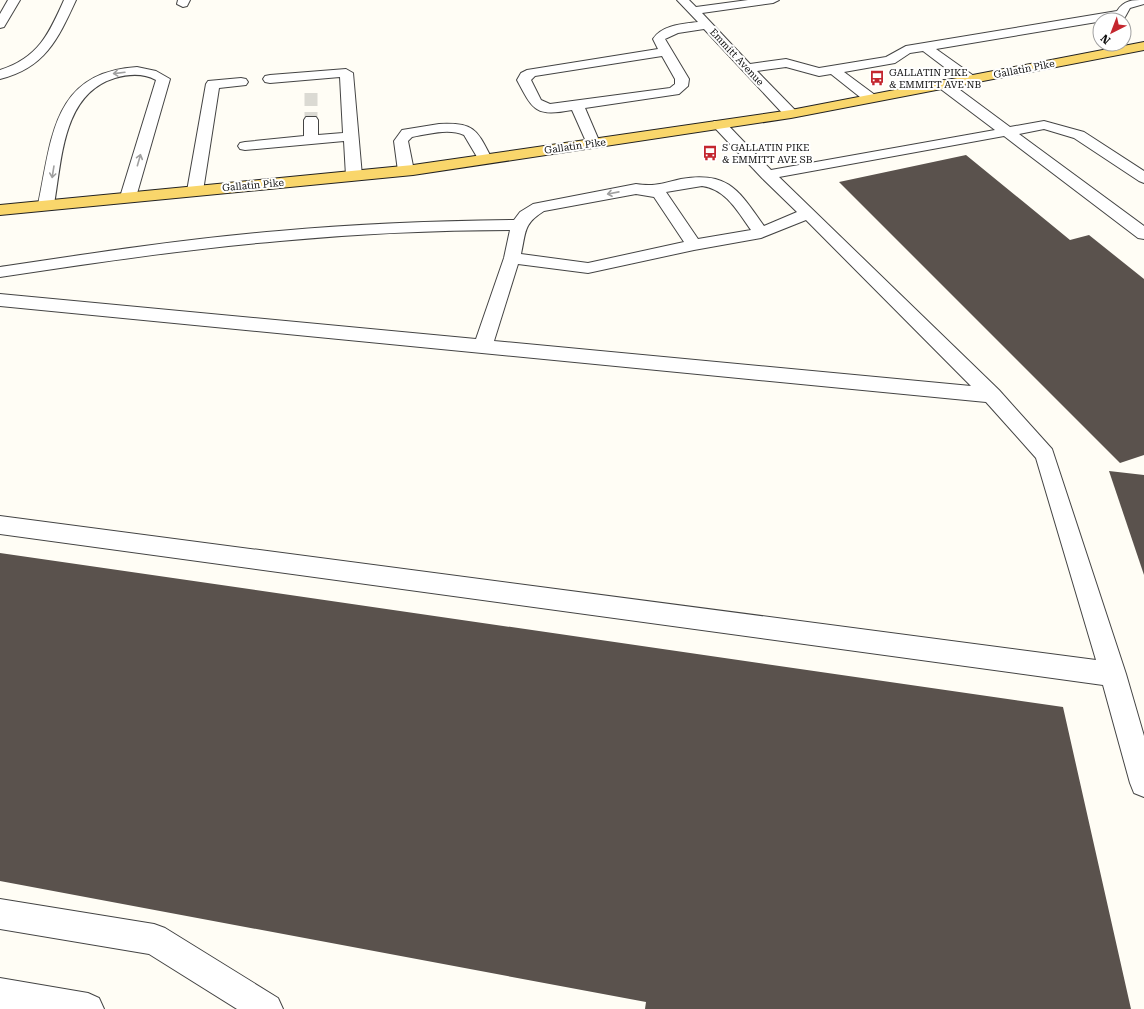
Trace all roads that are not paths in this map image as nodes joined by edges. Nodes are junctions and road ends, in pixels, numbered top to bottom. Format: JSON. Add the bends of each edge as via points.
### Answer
{"nodes":[{"id":1,"x":14,"y":0,"type":"edge"},
{"id":2,"x":70,"y":0,"type":"edge"},
{"id":3,"x":683,"y":0,"type":"edge"},
{"id":4,"x":773,"y":0,"type":"edge"},
{"id":5,"x":1143,"y":0,"type":"edge"},
{"id":6,"x":693,"y":11,"type":"junction"},
{"id":7,"x":0,"y":24,"type":"edge"},
{"id":8,"x":706,"y":25,"type":"junction"},
{"id":9,"x":1144,"y":46,"type":"edge"},
{"id":10,"x":926,"y":47,"type":"junction"},
{"id":11,"x":666,"y":52,"type":"junction"},
{"id":12,"x":747,"y":68,"type":"junction"},
{"id":13,"x":834,"y":70,"type":"junction"},
{"id":14,"x":0,"y":75,"type":"edge"},
{"id":15,"x":270,"y":79,"type":"dead end"},
{"id":16,"x":969,"y":79,"type":"junction"},
{"id":17,"x":241,"y":82,"type":"dead end"},
{"id":18,"x":943,"y":84,"type":"junction"},
{"id":19,"x":870,"y":98,"type":"junction"},
{"id":20,"x":577,"y":105,"type":"junction"},
{"id":21,"x":790,"y":114,"type":"junction"},
{"id":22,"x":311,"y":120,"type":"tunnel mouth"},
{"id":23,"x":719,"y":124,"type":"junction"},
{"id":24,"x":1008,"y":132,"type":"junction"},
{"id":25,"x":352,"y":136,"type":"junction"},
{"id":26,"x":311,"y":140,"type":"junction"},
{"id":27,"x":593,"y":143,"type":"junction"},
{"id":28,"x":245,"y":146,"type":"dead end"},
{"id":29,"x":485,"y":159,"type":"junction"},
{"id":30,"x":406,"y":171,"type":"junction"},
{"id":31,"x":767,"y":175,"type":"junction"},
{"id":32,"x":354,"y":176,"type":"junction"},
{"id":33,"x":1144,"y":178,"type":"edge"},
{"id":34,"x":195,"y":191,"type":"junction"},
{"id":35,"x":652,"y":191,"type":"junction"},
{"id":36,"x":128,"y":197,"type":"junction"},
{"id":37,"x":46,"y":205,"type":"junction"},
{"id":38,"x":0,"y":210,"type":"edge"},
{"id":39,"x":808,"y":214,"type":"junction"},
{"id":40,"x":520,"y":225,"type":"junction"},
{"id":41,"x":762,"y":233,"type":"junction"},
{"id":42,"x":1144,"y":234,"type":"edge"},
{"id":43,"x":694,"y":245,"type":"junction"},
{"id":44,"x":512,"y":258,"type":"junction"},
{"id":45,"x":0,"y":272,"type":"edge"},
{"id":46,"x":0,"y":300,"type":"edge"},
{"id":47,"x":483,"y":346,"type":"junction"},
{"id":48,"x":992,"y":395,"type":"junction"},
{"id":49,"x":0,"y":525,"type":"edge"},
{"id":50,"x":1113,"y":674,"type":"junction"},
{"id":51,"x":1144,"y":783,"type":"edge"},
{"id":52,"x":0,"y":914,"type":"edge"},
{"id":53,"x":0,"y":994,"type":"edge"},
{"id":54,"x":88,"y":1009,"type":"edge"},
{"id":55,"x":267,"y":1009,"type":"edge"}],
"edges":[{"from":1,"to":7,"type":"street"},
{"from":2,"to":14,"type":"street","via":[[44,48],[22,67]]},
{"from":3,"to":6,"type":"street","name":"Emmitt Avenue"},
{"from":4,"to":6,"type":"street"},
{"from":5,"to":10,"type":"street","via":[[1126,6],[1121,14]]},
{"from":6,"to":8,"type":"street","name":"Emmitt Avenue"},
{"from":8,"to":11,"type":"street","via":[[662,35],[659,39]]},
{"from":8,"to":12,"type":"street","name":"Emmitt Avenue"},
{"from":9,"to":16,"type":"main road","name":"Gallatin Pike"},
{"from":10,"to":13,"type":"street","via":[[906,50],[890,60]]},
{"from":10,"to":16,"type":"street"},
{"from":11,"to":20,"type":"street","via":[[682,79],[681,86],[674,91]]},
{"from":11,"to":20,"type":"street","via":[[526,76],[524,80],[536,104],[541,107]]},
{"from":12,"to":13,"type":"street","via":[[786,63],[820,72]]},
{"from":12,"to":21,"type":"street","name":"Emmitt Avenue"},
{"from":13,"to":19,"type":"street"},
{"from":15,"to":25,"type":"street","via":[[311,82],[346,73]]},
{"from":16,"to":18,"type":"main road","name":"Gallatin Pike"},
{"from":17,"to":34,"type":"street","via":[[214,84]]},
{"from":18,"to":19,"type":"main road","name":"Gallatin Pike"},
{"from":18,"to":24,"type":"street"},
{"from":19,"to":21,"type":"main road","name":"Gallatin Pike"},
{"from":20,"to":27,"type":"street"},
{"from":21,"to":23,"type":"main road","name":"Gallatin Pike"},
{"from":22,"to":26,"type":"street"},
{"from":23,"to":27,"type":"main road","name":"Gallatin Pike"},
{"from":23,"to":31,"type":"street"},
{"from":24,"to":31,"type":"street"},
{"from":24,"to":33,"type":"street","via":[[1044,125],[1079,135]]},
{"from":24,"to":42,"type":"street"},
{"from":25,"to":26,"type":"street"},
{"from":25,"to":32,"type":"street"},
{"from":26,"to":28,"type":"street"},
{"from":27,"to":29,"type":"main road","name":"Gallatin Pike"},
{"from":29,"to":30,"type":"main road","name":"Gallatin Pike"},
{"from":29,"to":30,"type":"street","via":[[470,133],[463,129],[443,128],[408,133],[401,140]]},
{"from":30,"to":32,"type":"main road","name":"Gallatin Pike"},
{"from":31,"to":39,"type":"street"},
{"from":32,"to":34,"type":"main road","name":"Gallatin Pike"},
{"from":34,"to":36,"type":"main road","name":"Gallatin Pike"},
{"from":35,"to":40,"type":"street","one_way":true,"via":[[636,189],[539,207],[526,215]]},
{"from":35,"to":41,"type":"street","via":[[696,182],[711,182],[728,190]]},
{"from":35,"to":43,"type":"street","via":[[660,194]]},
{"from":36,"to":37,"type":"main road","name":"Gallatin Pike"},
{"from":36,"to":37,"type":"street","one_way":true,"via":[[163,79],[150,72],[110,74],[88,85],[72,100],[62,125]]},
{"from":37,"to":38,"type":"main road","name":"Gallatin Pike"},
{"from":39,"to":41,"type":"street"},
{"from":39,"to":48,"type":"street"},
{"from":40,"to":44,"type":"street"},
{"from":40,"to":45,"type":"street","via":[[446,225],[285,236],[201,244]]},
{"from":41,"to":43,"type":"street"},
{"from":43,"to":44,"type":"street","via":[[588,268]]},
{"from":44,"to":47,"type":"street"},
{"from":46,"to":47,"type":"street"},
{"from":47,"to":48,"type":"street"},
{"from":48,"to":50,"type":"street","via":[[1046,454]]},
{"from":49,"to":50,"type":"street"},
{"from":50,"to":51,"type":"street"},
{"from":52,"to":55,"type":"street","via":[[154,939]]},
{"from":53,"to":54,"type":"street"}]}
